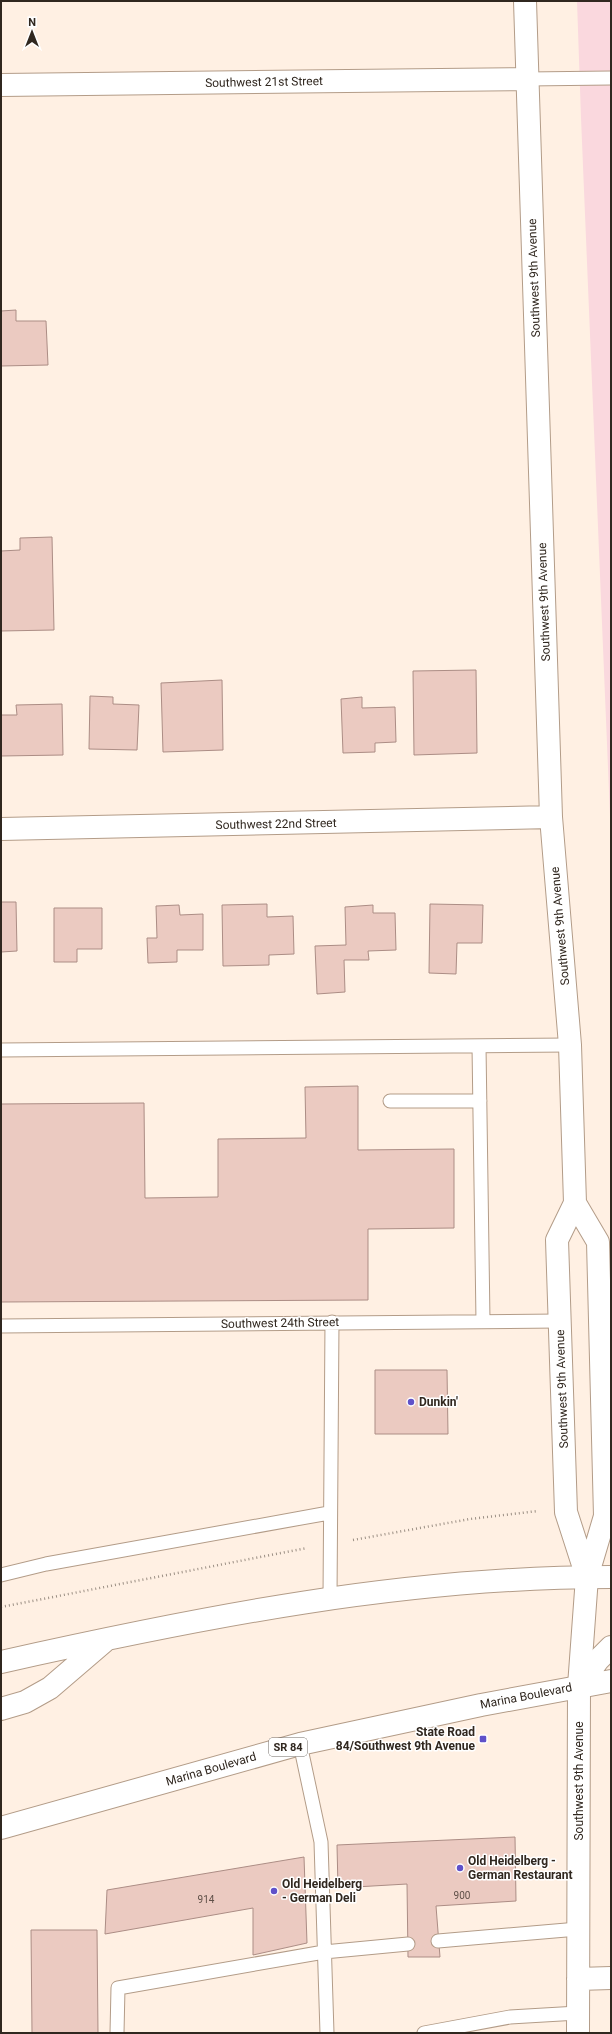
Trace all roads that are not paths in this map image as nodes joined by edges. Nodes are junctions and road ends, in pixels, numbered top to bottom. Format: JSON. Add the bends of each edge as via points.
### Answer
{"nodes":[{"id":1,"x":525,"y":1,"type":"edge"},
{"id":2,"x":611,"y":78,"type":"edge"},
{"id":3,"x":527,"y":79,"type":"junction"},
{"id":4,"x":1,"y":85,"type":"edge"},
{"id":5,"x":550,"y":818,"type":"junction"},
{"id":6,"x":1,"y":829,"type":"edge"},
{"id":7,"x":570,"y":1045,"type":"junction"},
{"id":8,"x":479,"y":1046,"type":"junction"},
{"id":9,"x":1,"y":1050,"type":"edge"},
{"id":10,"x":390,"y":1101,"type":"dead end"},
{"id":11,"x":480,"y":1101,"type":"junction"},
{"id":12,"x":575,"y":1203,"type":"junction"},
{"id":13,"x":483,"y":1320,"type":"junction"},
{"id":14,"x":559,"y":1320,"type":"junction"},
{"id":15,"x":332,"y":1322,"type":"junction"},
{"id":16,"x":1,"y":1326,"type":"edge"},
{"id":17,"x":329,"y":1512,"type":"junction"},
{"id":18,"x":1,"y":1575,"type":"edge"},
{"id":19,"x":587,"y":1577,"type":"junction"},
{"id":20,"x":611,"y":1577,"type":"edge"},
{"id":21,"x":330,"y":1597,"type":"junction"},
{"id":22,"x":108,"y":1638,"type":"junction"},
{"id":23,"x":611,"y":1647,"type":"edge"},
{"id":24,"x":1,"y":1662,"type":"edge"},
{"id":25,"x":611,"y":1681,"type":"edge"},
{"id":26,"x":579,"y":1686,"type":"junction"},
{"id":27,"x":1,"y":1709,"type":"edge"},
{"id":28,"x":300,"y":1744,"type":"junction"},
{"id":29,"x":1,"y":1828,"type":"edge"},
{"id":30,"x":578,"y":1929,"type":"junction"},
{"id":31,"x":438,"y":1941,"type":"dead end"},
{"id":32,"x":408,"y":1944,"type":"dead end"},
{"id":33,"x":324,"y":1952,"type":"junction"},
{"id":34,"x":611,"y":1978,"type":"edge"},
{"id":35,"x":578,"y":1979,"type":"junction"},
{"id":36,"x":578,"y":2023,"type":"edge"},
{"id":37,"x":117,"y":2033,"type":"edge"},
{"id":38,"x":327,"y":2033,"type":"edge"},
{"id":39,"x":424,"y":2033,"type":"edge"}],
"edges":[{"from":1,"to":3,"type":"street","name":"Southwest 9th Avenue"},
{"from":2,"to":3,"type":"lane"},
{"from":3,"to":4,"type":"street","name":"Southwest 21st Street"},
{"from":3,"to":5,"type":"street","name":"Southwest 9th Avenue"},
{"from":5,"to":6,"type":"street","name":"Southwest 22nd Street"},
{"from":5,"to":7,"type":"street","name":"Southwest 9th Avenue"},
{"from":7,"to":8,"type":"lane"},
{"from":7,"to":12,"type":"street","name":"Southwest 9th Avenue"},
{"from":8,"to":9,"type":"lane"},
{"from":8,"to":11,"type":"lane"},
{"from":10,"to":11,"type":"lane"},
{"from":11,"to":13,"type":"lane"},
{"from":12,"to":14,"type":"street","name":"Southwest 9th Avenue","via":[[557,1240]]},
{"from":12,"to":19,"type":"street","name":"Southwest 9th Avenue","via":[[598,1242],[605,1516]]},
{"from":13,"to":14,"type":"lane","name":"Southwest 24th Street"},
{"from":13,"to":15,"type":"lane","name":"Southwest 24th Street"},
{"from":14,"to":19,"type":"street","name":"Southwest 9th Avenue","via":[[566,1512]]},
{"from":15,"to":16,"type":"lane","name":"Southwest 24th Street"},
{"from":15,"to":17,"type":"lane"},
{"from":17,"to":18,"type":"lane","via":[[46,1564]]},
{"from":17,"to":21,"type":"lane"},
{"from":19,"to":20,"type":"street"},
{"from":19,"to":21,"type":"street","via":[[466,1582]]},
{"from":19,"to":26,"type":"street","name":"Southwest 9th Avenue"},
{"from":21,"to":22,"type":"street"},
{"from":22,"to":24,"type":"street"},
{"from":22,"to":27,"type":"street","via":[[50,1688],[25,1702]]},
{"from":23,"to":26,"type":"street"},
{"from":25,"to":26,"type":"street","name":"Marina Boulevard","number":"SR 84"},
{"from":26,"to":28,"type":"street","name":"Marina Boulevard","number":"SR 84","via":[[405,1720]]},
{"from":26,"to":30,"type":"street","name":"Southwest 9th Avenue"},
{"from":28,"to":29,"type":"street","name":"Marina Boulevard","number":"SR 84"},
{"from":28,"to":33,"type":"lane","via":[[321,1842]]},
{"from":30,"to":31,"type":"lane"},
{"from":30,"to":35,"type":"street","name":"Southwest 9th Avenue"},
{"from":32,"to":33,"type":"lane"},
{"from":33,"to":37,"type":"lane","via":[[118,1988]]},
{"from":33,"to":38,"type":"lane"},
{"from":34,"to":35,"type":"street"},
{"from":35,"to":36,"type":"street","name":"Southwest 9th Avenue"},
{"from":36,"to":39,"type":"lane","via":[[510,2017]]}]}
